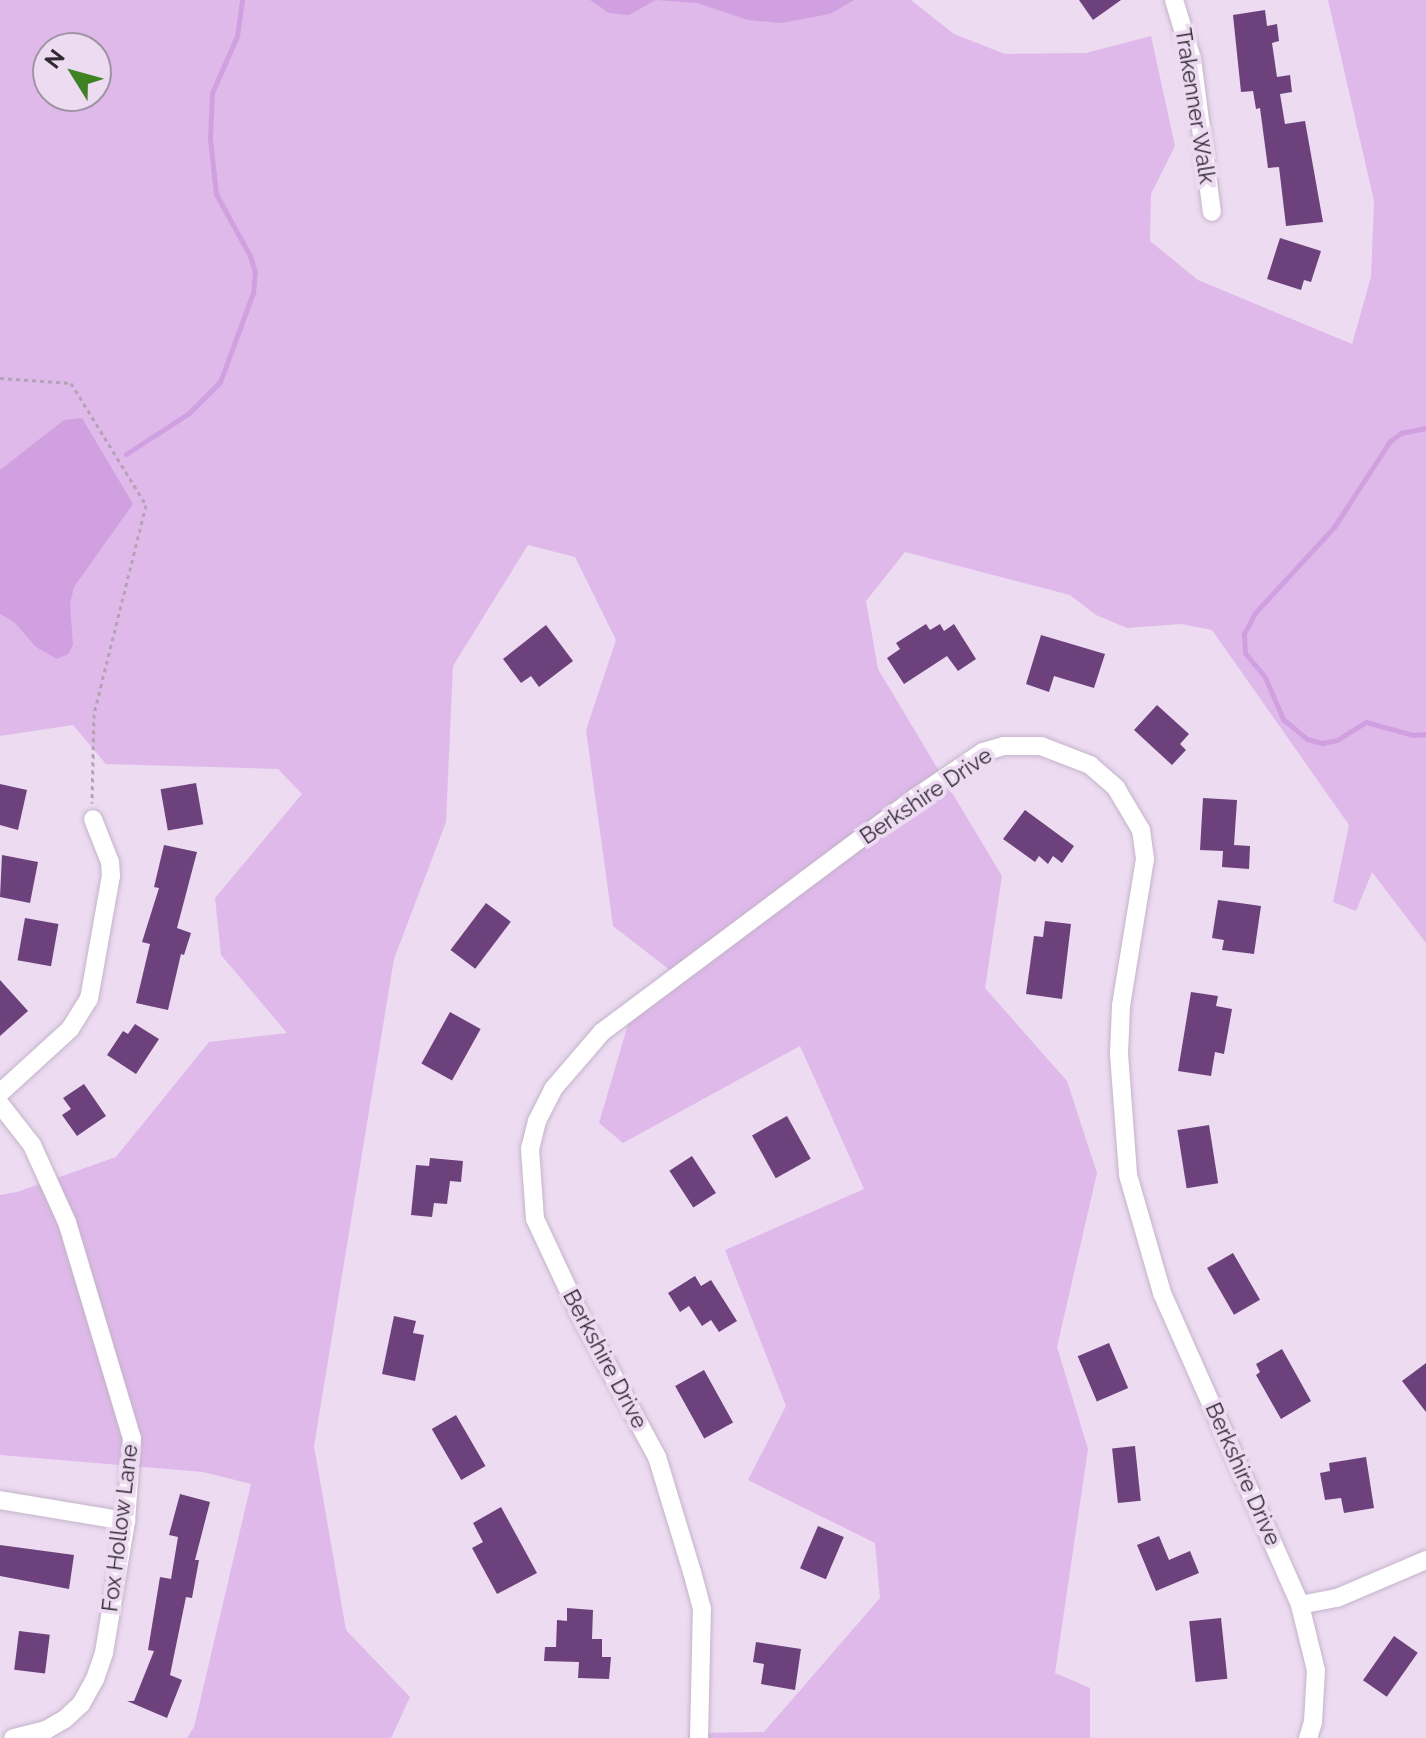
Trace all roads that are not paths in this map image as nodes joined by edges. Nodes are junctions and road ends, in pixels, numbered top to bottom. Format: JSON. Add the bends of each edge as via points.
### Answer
{"nodes":[{"id":1,"x":1174,"y":0,"type":"edge"},
{"id":2,"x":1212,"y":212,"type":"dead end"},
{"id":3,"x":93,"y":819,"type":"road end"},
{"id":4,"x":0,"y":1093,"type":"edge"},
{"id":5,"x":0,"y":1104,"type":"edge"},
{"id":6,"x":0,"y":1500,"type":"edge"},
{"id":7,"x":126,"y":1521,"type":"junction"},
{"id":8,"x":1426,"y":1560,"type":"edge"},
{"id":9,"x":1300,"y":1605,"type":"junction"},
{"id":10,"x":13,"y":1738,"type":"edge"},
{"id":11,"x":699,"y":1738,"type":"edge"},
{"id":12,"x":1308,"y":1738,"type":"edge"}],
"edges":[{"from":1,"to":2,"type":"street","name":"Trakenner Walk","via":[[1192,59]]},
{"from":3,"to":4,"type":"street","via":[[111,876],[89,999],[70,1029]]},
{"from":5,"to":7,"type":"street","name":"Fox Hollow Lane","via":[[47,1173],[125,1405],[133,1463]]},
{"from":6,"to":7,"type":"street"},
{"from":7,"to":10,"type":"street","name":"Fox Hollow Lane","via":[[95,1679],[65,1719]]},
{"from":8,"to":9,"type":"street","via":[[1337,1598]]},
{"from":9,"to":11,"type":"street","name":"Berkshire Drive","via":[[1162,1293],[1128,1175],[1119,1054],[1123,993],[1145,859],[1141,830],[1116,788],[1090,765],[1041,746],[1004,746],[983,752],[915,798],[602,1032],[553,1089],[537,1121],[530,1149],[535,1219],[657,1457],[702,1609]]},
{"from":9,"to":12,"type":"street","name":"Berkshire Drive","via":[[1316,1670]]}]}
